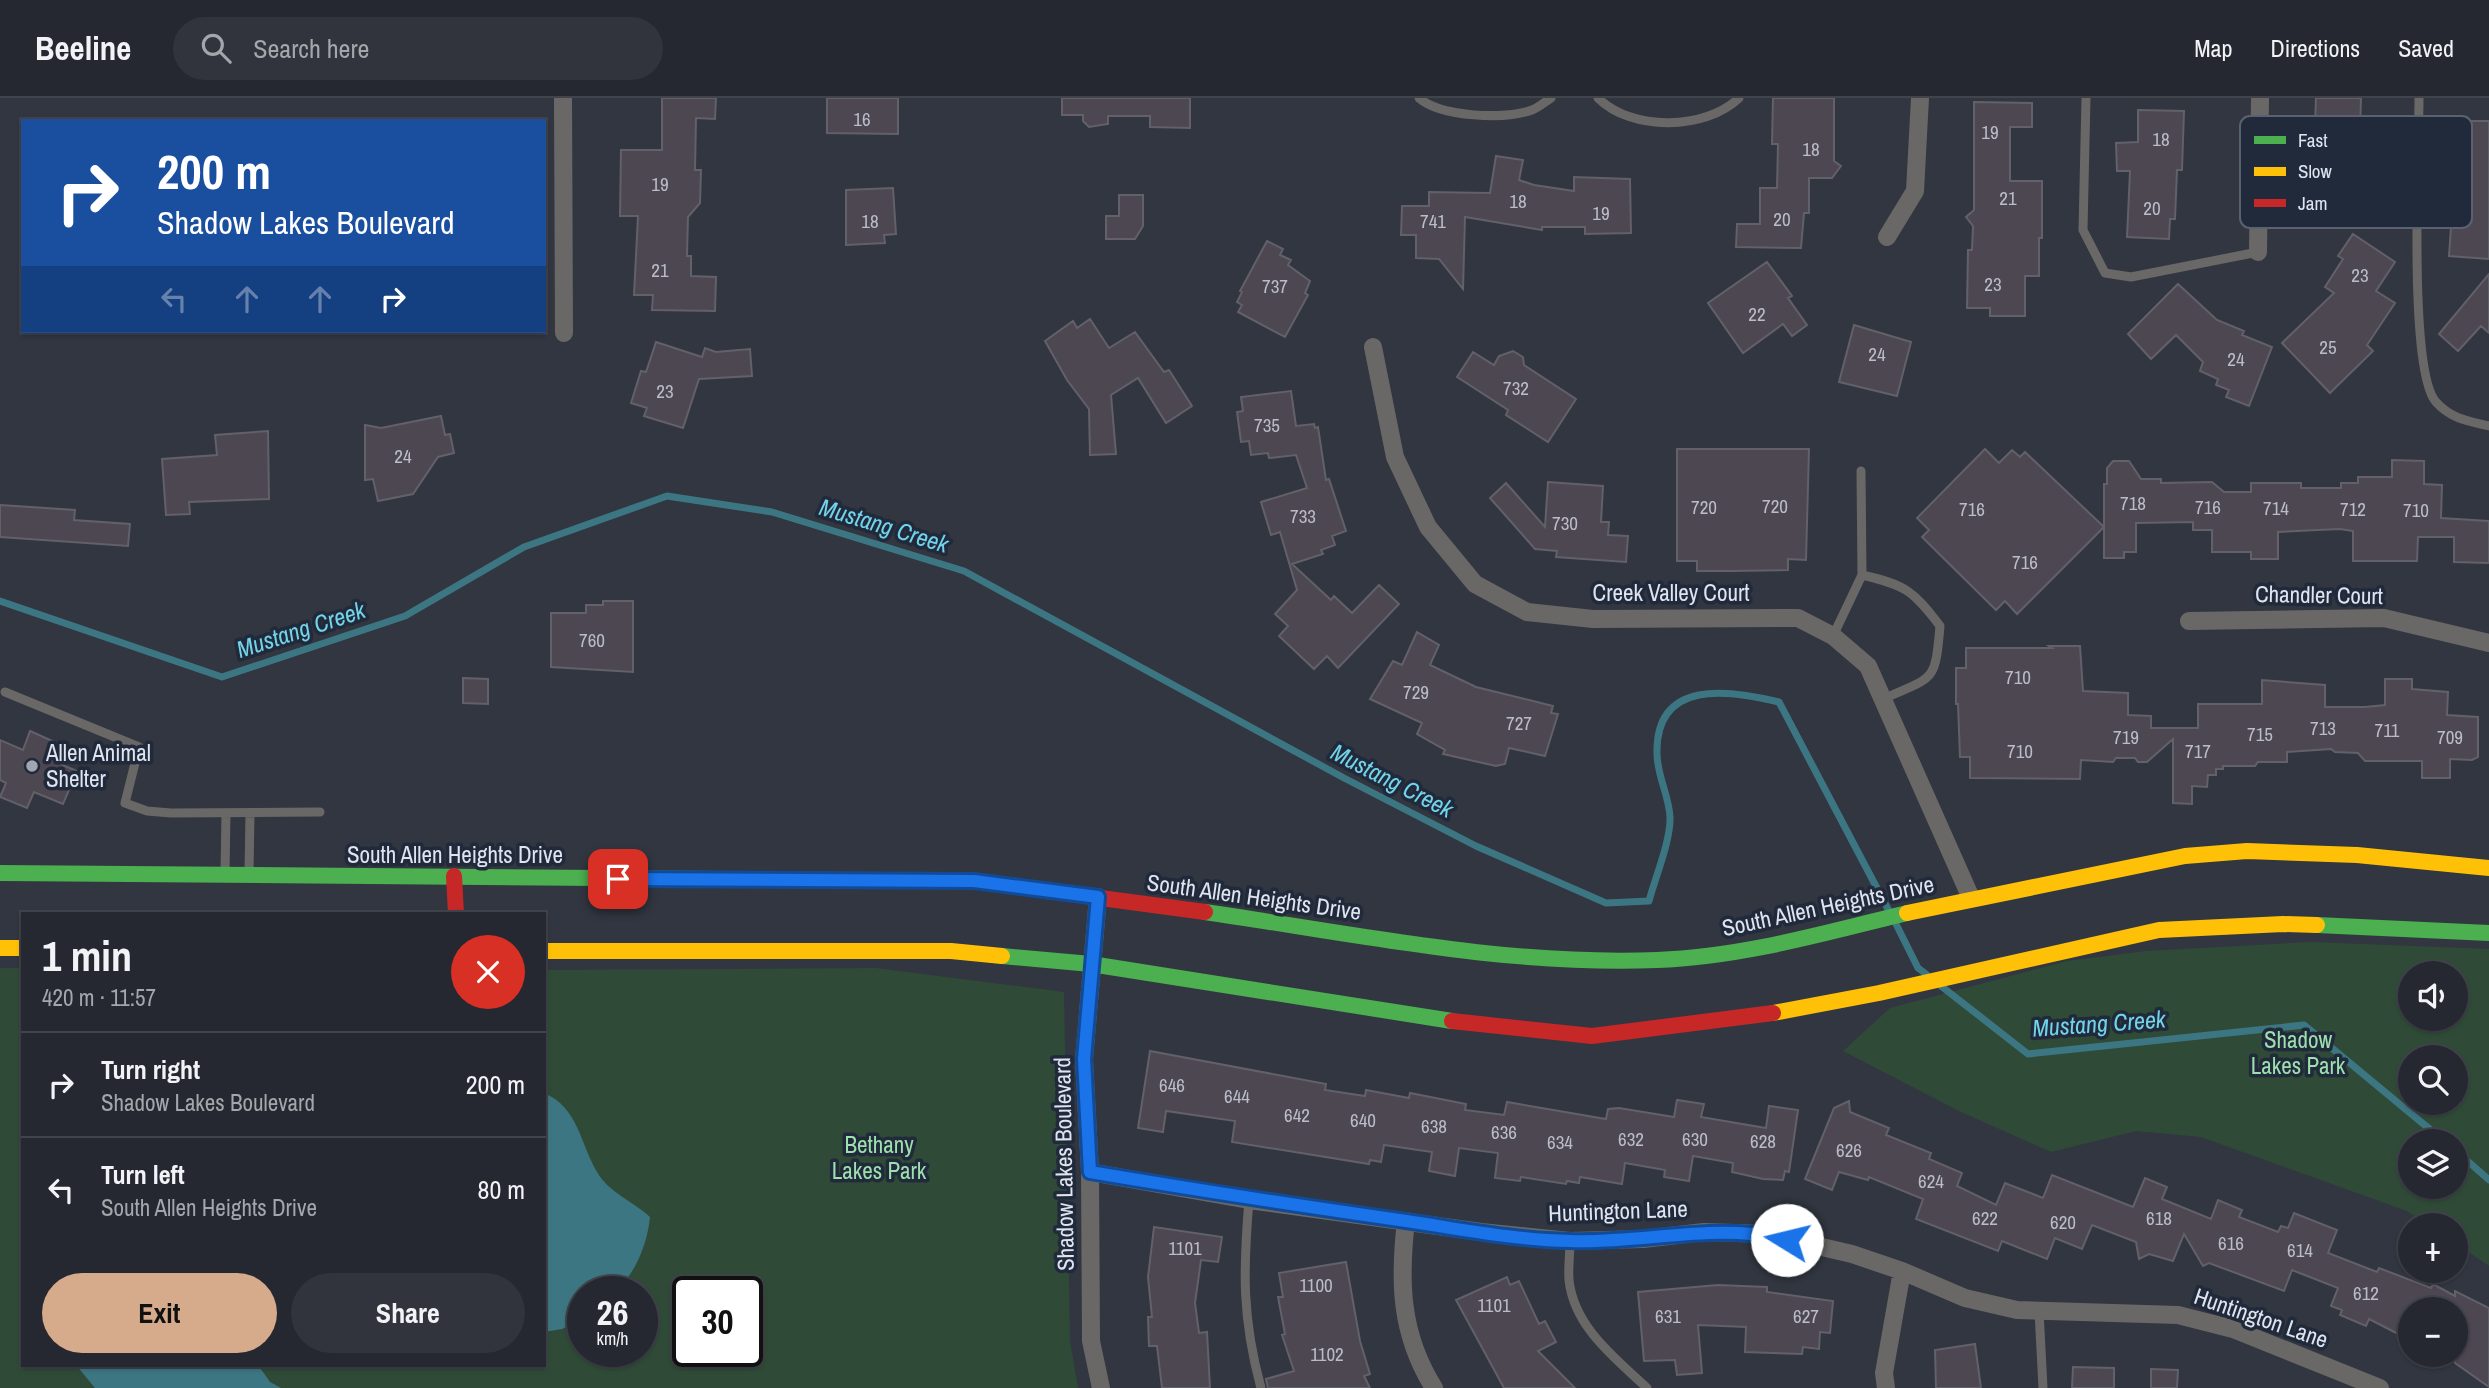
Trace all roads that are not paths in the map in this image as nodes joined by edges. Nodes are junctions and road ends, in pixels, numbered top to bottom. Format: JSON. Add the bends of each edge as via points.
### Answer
{"nodes":[{"id":1,"x":563,"y":98,"type":"edge"},
{"id":2,"x":1419,"y":98,"type":"edge"},
{"id":3,"x":1550,"y":98,"type":"edge"},
{"id":4,"x":1598,"y":98,"type":"edge"},
{"id":5,"x":1739,"y":98,"type":"edge"},
{"id":6,"x":1920,"y":98,"type":"edge"},
{"id":7,"x":2085,"y":98,"type":"edge"},
{"id":8,"x":2260,"y":98,"type":"edge"},
{"id":9,"x":2419,"y":98,"type":"edge"},
{"id":10,"x":2260,"y":116,"type":"edge"},
{"id":11,"x":2419,"y":116,"type":"edge"},
{"id":12,"x":2258,"y":228,"type":"edge"},
{"id":13,"x":2418,"y":228,"type":"edge"},
{"id":14,"x":1887,"y":237,"type":"dead end"},
{"id":15,"x":2258,"y":251,"type":"joint"},
{"id":16,"x":564,"y":333,"type":"dead end"},
{"id":17,"x":1373,"y":347,"type":"dead end"},
{"id":18,"x":2489,"y":426,"type":"edge"},
{"id":19,"x":1861,"y":471,"type":"dead end"},
{"id":20,"x":1861,"y":575,"type":"junction"},
{"id":21,"x":2189,"y":621,"type":"dead end"},
{"id":22,"x":1833,"y":636,"type":"junction"},
{"id":23,"x":2489,"y":643,"type":"edge"},
{"id":24,"x":5,"y":692,"type":"dead end"},
{"id":25,"x":1883,"y":699,"type":"junction"},
{"id":26,"x":320,"y":812,"type":"dead end"},
{"id":27,"x":226,"y":814,"type":"junction"},
{"id":28,"x":250,"y":814,"type":"junction"},
{"id":29,"x":2489,"y":868,"type":"edge"},
{"id":30,"x":0,"y":873,"type":"edge"},
{"id":31,"x":225,"y":876,"type":"junction"},
{"id":32,"x":454,"y":876,"type":"junction"},
{"id":33,"x":248,"y":877,"type":"junction"},
{"id":34,"x":1098,"y":897,"type":"junction"},
{"id":35,"x":1971,"y":898,"type":"junction"},
{"id":36,"x":456,"y":912,"type":"edge"},
{"id":37,"x":2489,"y":933,"type":"edge"},
{"id":38,"x":0,"y":948,"type":"edge"},
{"id":39,"x":21,"y":948,"type":"edge"},
{"id":40,"x":546,"y":951,"type":"edge"},
{"id":41,"x":1091,"y":964,"type":"junction"},
{"id":42,"x":1090,"y":1172,"type":"junction"},
{"id":43,"x":1249,"y":1200,"type":"junction"},
{"id":44,"x":1406,"y":1221,"type":"junction"},
{"id":45,"x":1570,"y":1241,"type":"junction"},
{"id":46,"x":1902,"y":1271,"type":"junction"},
{"id":47,"x":2039,"y":1311,"type":"junction"},
{"id":48,"x":1101,"y":1388,"type":"edge"},
{"id":49,"x":1261,"y":1388,"type":"edge"},
{"id":50,"x":1434,"y":1388,"type":"edge"},
{"id":51,"x":1647,"y":1388,"type":"edge"},
{"id":52,"x":1886,"y":1388,"type":"edge"},
{"id":53,"x":2043,"y":1388,"type":"edge"},
{"id":54,"x":2380,"y":1388,"type":"edge"}],
"edges":[{"from":1,"to":16,"type":"street"},
{"from":2,"to":3,"type":"lane","via":[[1443,110],[1471,115],[1533,110]]},
{"from":4,"to":5,"type":"lane","via":[[1617,113],[1646,121],[1696,120],[1724,111]]},
{"from":6,"to":14,"type":"street","via":[[1915,191]]},
{"from":7,"to":15,"type":"lane","via":[[2083,230],[2105,273],[2131,277]]},
{"from":8,"to":10,"type":"street"},
{"from":9,"to":11,"type":"lane"},
{"from":12,"to":15,"type":"street"},
{"from":13,"to":18,"type":"lane","via":[[2418,333],[2434,401],[2454,418]]},
{"from":17,"to":22,"type":"street","name":"Creek Valley Court","via":[[1395,457],[1428,527],[1475,584],[1527,612],[1593,619],[1798,618]]},
{"from":19,"to":20,"type":"lane"},
{"from":20,"to":22,"type":"lane"},
{"from":20,"to":25,"type":"lane","via":[[1895,582],[1919,598],[1940,626],[1937,664],[1928,679]]},
{"from":21,"to":23,"type":"street","name":"Chandler Court","via":[[2384,618]]},
{"from":22,"to":25,"type":"street","name":"Creek Valley Court","via":[[1868,666]]},
{"from":24,"to":27,"type":"lane","via":[[139,747],[125,803],[171,814]]},
{"from":25,"to":35,"type":"street","name":"Creek Valley Court"},
{"from":26,"to":28,"type":"lane"},
{"from":27,"to":28,"type":"lane"},
{"from":27,"to":31,"type":"lane"},
{"from":28,"to":33,"type":"lane"},
{"from":29,"to":35,"type":"main road","name":"South Allen Heights Drive","via":[[2357,855],[2247,851],[2185,856]]},
{"from":30,"to":31,"type":"main road","name":"South Allen Heights Drive"},
{"from":31,"to":33,"type":"main road","name":"South Allen Heights Drive"},
{"from":32,"to":33,"type":"main road","name":"South Allen Heights Drive"},
{"from":32,"to":34,"type":"main road","name":"South Allen Heights Drive","via":[[974,881]]},
{"from":32,"to":36,"type":"main road"},
{"from":34,"to":35,"type":"main road","name":"South Allen Heights Drive","via":[[1493,956],[1563,960],[1659,960],[1765,947]]},
{"from":34,"to":41,"type":"street","name":"Shadow Lakes Boulevard"},
{"from":37,"to":41,"type":"main road","via":[[2283,924],[2159,930],[1747,1018],[1592,1036],[1492,1027]]},
{"from":38,"to":39,"type":"main road"},
{"from":40,"to":41,"type":"main road","via":[[951,951]]},
{"from":41,"to":42,"type":"street","name":"Shadow Lakes Boulevard","via":[[1084,1059]]},
{"from":42,"to":43,"type":"street","name":"Huntington Lane"},
{"from":42,"to":48,"type":"street","name":"Shadow Lakes Boulevard","via":[[1091,1341]]},
{"from":43,"to":44,"type":"street","name":"Huntington Lane"},
{"from":43,"to":49,"type":"lane","via":[[1244,1312]]},
{"from":44,"to":45,"type":"street","name":"Huntington Lane"},
{"from":44,"to":50,"type":"street","via":[[1400,1274],[1408,1328]]},
{"from":45,"to":46,"type":"street","name":"Huntington Lane","via":[[1704,1232],[1766,1234]]},
{"from":45,"to":51,"type":"lane","via":[[1569,1281],[1577,1307],[1595,1339]]},
{"from":46,"to":47,"type":"street","name":"Huntington Lane","via":[[1965,1298]]},
{"from":46,"to":52,"type":"street","via":[[1884,1373]]},
{"from":47,"to":53,"type":"lane"},
{"from":47,"to":54,"type":"street","name":"Huntington Lane","via":[[2178,1315],[2233,1329]]}]}
